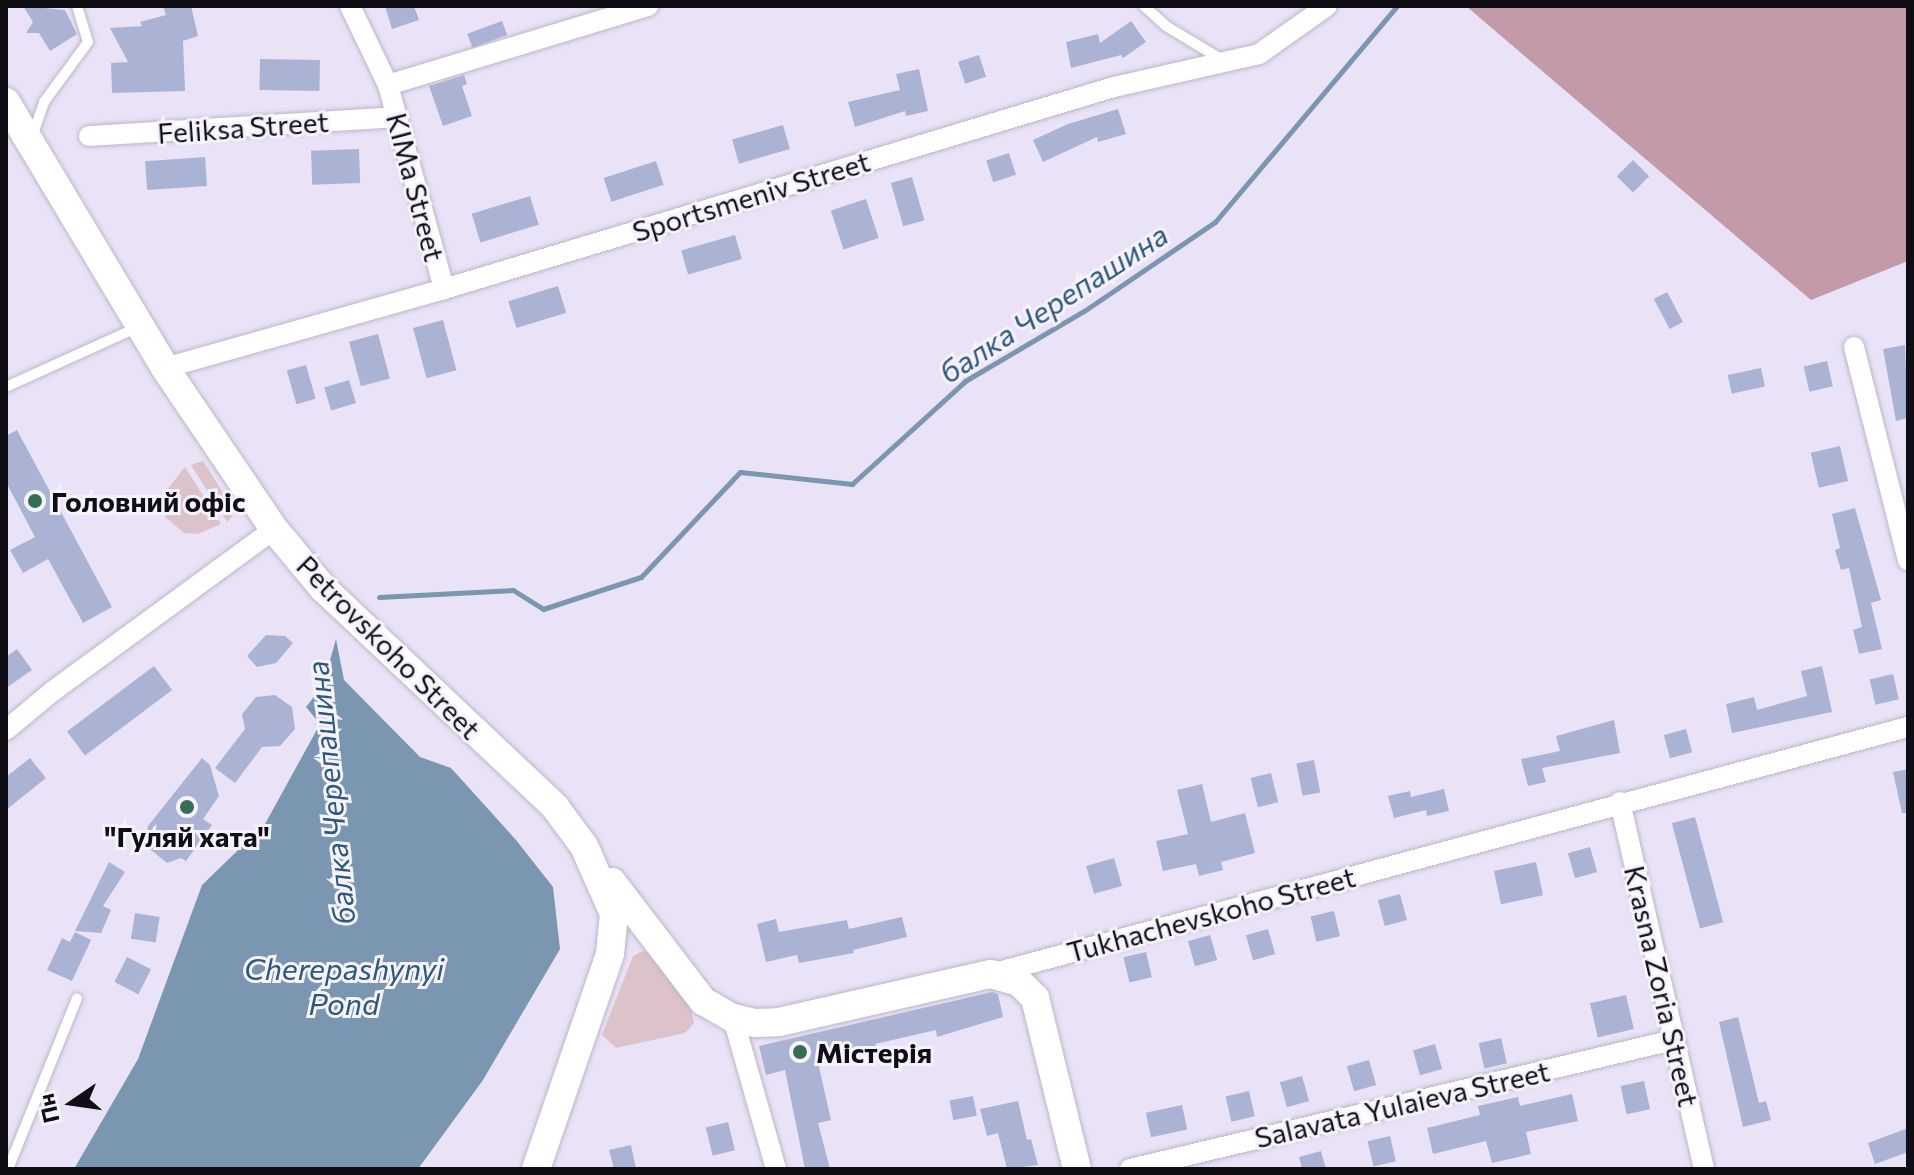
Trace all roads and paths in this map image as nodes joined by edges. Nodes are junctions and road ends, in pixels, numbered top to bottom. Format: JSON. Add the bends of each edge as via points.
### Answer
{"nodes":[{"id":1,"x":77,"y":6,"type":"edge"},
{"id":2,"x":350,"y":6,"type":"edge"},
{"id":3,"x":648,"y":6,"type":"edge"},
{"id":4,"x":1144,"y":6,"type":"edge"},
{"id":5,"x":1327,"y":6,"type":"edge"},
{"id":6,"x":1225,"y":62,"type":"junction"},
{"id":7,"x":388,"y":85,"type":"junction"},
{"id":8,"x":6,"y":102,"type":"edge"},
{"id":9,"x":397,"y":117,"type":"junction"},
{"id":10,"x":89,"y":136,"type":"dead end"},
{"id":11,"x":30,"y":142,"type":"junction"},
{"id":12,"x":444,"y":289,"type":"junction"},
{"id":13,"x":140,"y":327,"type":"junction"},
{"id":14,"x":1854,"y":347,"type":"dead end"},
{"id":15,"x":165,"y":368,"type":"junction"},
{"id":16,"x":6,"y":387,"type":"edge"},
{"id":17,"x":274,"y":529,"type":"junction"},
{"id":18,"x":1908,"y":560,"type":"edge"},
{"id":19,"x":1908,"y":727,"type":"edge"},
{"id":20,"x":6,"y":730,"type":"edge"},
{"id":21,"x":1620,"y":802,"type":"junction"},
{"id":22,"x":584,"y":846,"type":"junction"},
{"id":23,"x":991,"y":974,"type":"junction"},
{"id":24,"x":77,"y":998,"type":"dead end"},
{"id":25,"x":733,"y":1018,"type":"junction"},
{"id":26,"x":1673,"y":1040,"type":"junction"},
{"id":27,"x":8,"y":1169,"type":"edge"},
{"id":28,"x":536,"y":1169,"type":"edge"},
{"id":29,"x":776,"y":1169,"type":"edge"},
{"id":30,"x":1077,"y":1169,"type":"edge"},
{"id":31,"x":1130,"y":1169,"type":"edge"},
{"id":32,"x":1704,"y":1169,"type":"edge"}],
"edges":[{"from":1,"to":11,"type":"lane","via":[[88,42],[44,102]]},
{"from":2,"to":7,"type":"street","name":"KIMa Street"},
{"from":3,"to":7,"type":"street","name":"KIMa Street"},
{"from":4,"to":6,"type":"lane"},
{"from":5,"to":6,"type":"street","name":"Sportsmeniv Street","via":[[1259,54]]},
{"from":6,"to":12,"type":"street","name":"Sportsmeniv Street","via":[[1114,87]]},
{"from":7,"to":9,"type":"street","name":"KIMa Street"},
{"from":8,"to":11,"type":"main road","name":"Petrovskoho Street"},
{"from":9,"to":10,"type":"street","name":"Feliksa Street"},
{"from":9,"to":12,"type":"street","name":"KIMa Street"},
{"from":11,"to":13,"type":"main road","name":"Petrovskoho Street"},
{"from":12,"to":15,"type":"street","name":"Sportsmeniv Street"},
{"from":13,"to":15,"type":"main road","name":"Petrovskoho Street"},
{"from":13,"to":16,"type":"lane"},
{"from":14,"to":18,"type":"street"},
{"from":15,"to":17,"type":"main road","name":"Petrovskoho Street"},
{"from":17,"to":20,"type":"street"},
{"from":17,"to":22,"type":"main road","name":"Petrovskoho Street","via":[[382,647],[555,807]]},
{"from":19,"to":21,"type":"street","name":"Tukhachevskoho Street"},
{"from":21,"to":23,"type":"street","name":"Tukhachevskoho Street"},
{"from":21,"to":26,"type":"street","name":"Krasna Zoria Street"},
{"from":22,"to":25,"type":"main road","name":"Tukhachevskoho Street","via":[[703,1001]]},
{"from":22,"to":28,"type":"main road","name":"Petrovskoho Street","via":[[614,914],[610,954]]},
{"from":23,"to":25,"type":"main road","name":"Tukhachevskoho Street","via":[[779,1022]]},
{"from":23,"to":30,"type":"main road","via":[[1019,982],[1035,998]]},
{"from":24,"to":27,"type":"lane"},
{"from":25,"to":29,"type":"street"},
{"from":26,"to":31,"type":"street","name":"Salavata Yulaieva Street"},
{"from":26,"to":32,"type":"street","name":"Krasna Zoria Street"}]}
